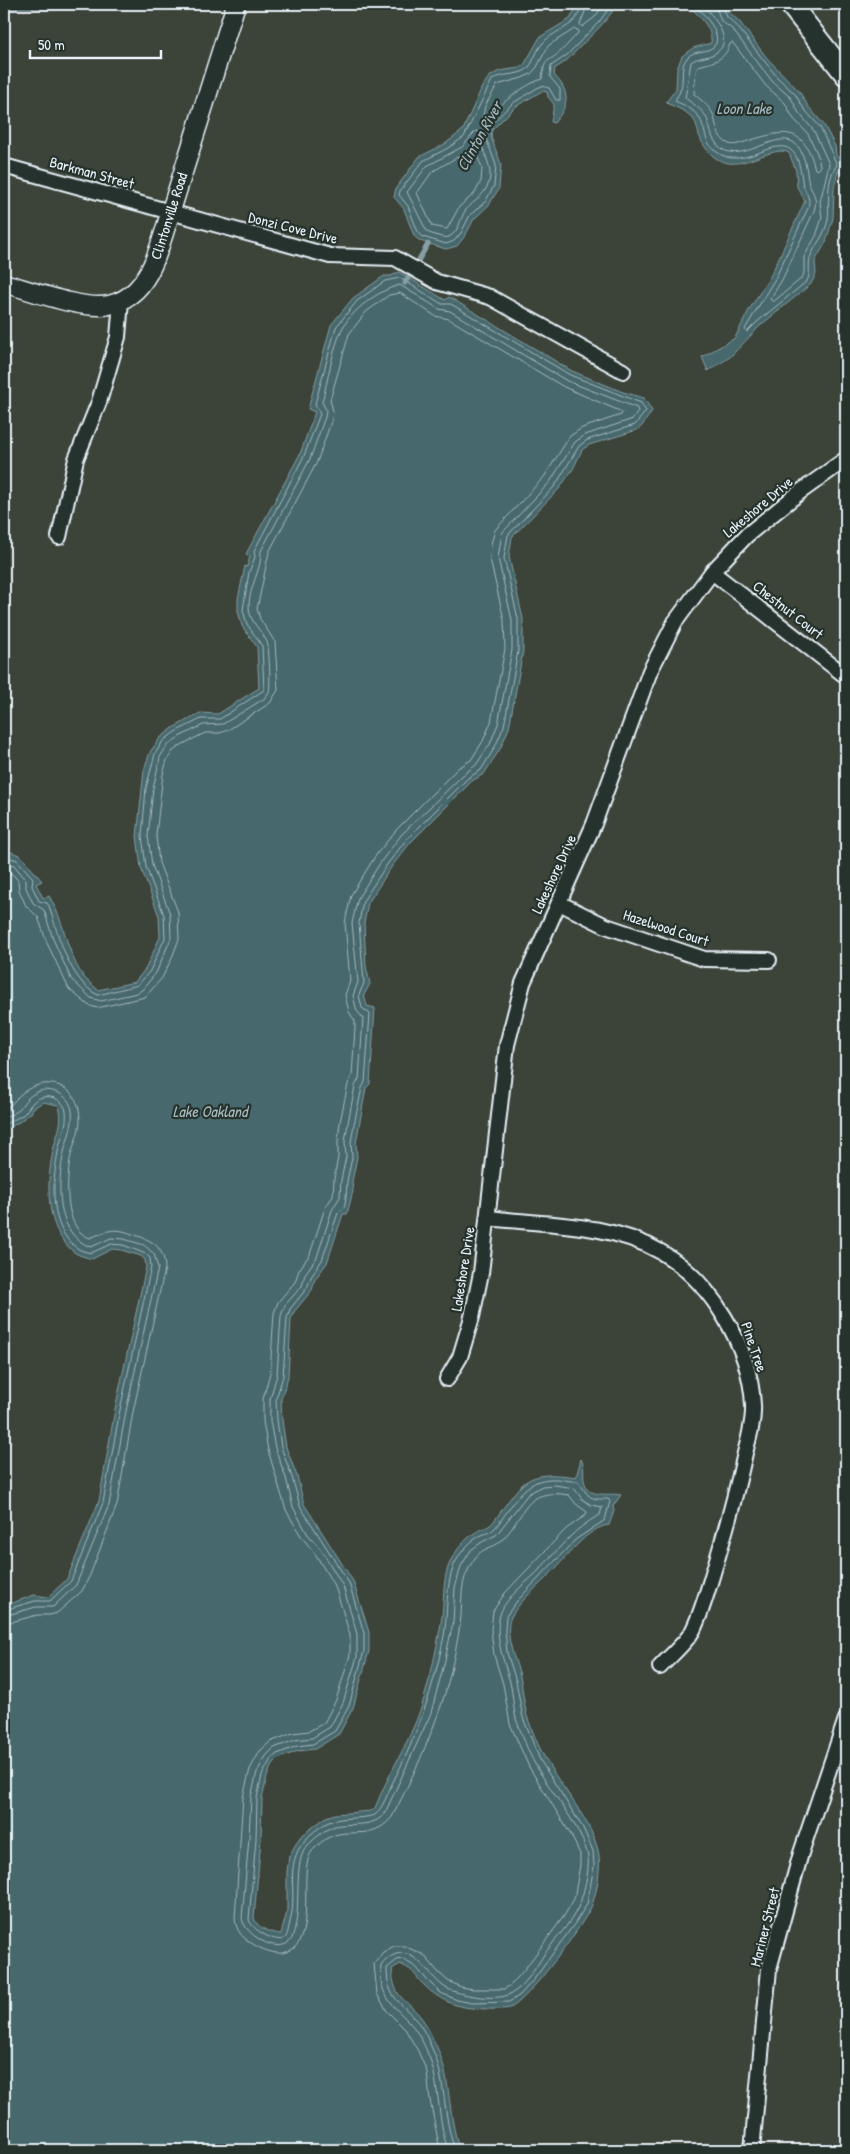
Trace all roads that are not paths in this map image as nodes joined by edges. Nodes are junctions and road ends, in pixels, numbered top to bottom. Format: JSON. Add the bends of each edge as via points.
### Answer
{"nodes":[{"id":1,"x":236,"y":4,"type":"edge"},
{"id":2,"x":790,"y":4,"type":"edge"},
{"id":3,"x":846,"y":75,"type":"edge"},
{"id":4,"x":4,"y":166,"type":"edge"},
{"id":5,"x":171,"y":211,"type":"junction"},
{"id":6,"x":4,"y":283,"type":"edge"},
{"id":7,"x":121,"y":301,"type":"junction"},
{"id":8,"x":622,"y":371,"type":"dead end"},
{"id":9,"x":846,"y":459,"type":"edge"},
{"id":10,"x":58,"y":537,"type":"dead end"},
{"id":11,"x":712,"y":572,"type":"junction"},
{"id":12,"x":843,"y":674,"type":"dead end"},
{"id":13,"x":559,"y":903,"type":"junction"},
{"id":14,"x":769,"y":960,"type":"dead end"},
{"id":15,"x":488,"y":1218,"type":"junction"},
{"id":16,"x":447,"y":1379,"type":"dead end"},
{"id":17,"x":660,"y":1667,"type":"dead end"},
{"id":18,"x":846,"y":1719,"type":"edge"},
{"id":19,"x":752,"y":2150,"type":"edge"}],
"edges":[{"from":1,"to":5,"type":"street","name":"Clintonville Road"},
{"from":2,"to":3,"type":"main road"},
{"from":4,"to":5,"type":"street","name":"Barkman Street"},
{"from":5,"to":7,"type":"street","name":"Clintonville Road","via":[[152,266],[136,290]]},
{"from":5,"to":8,"type":"street","name":"Donzi Cove Drive","via":[[330,256],[395,258],[437,282],[490,297]]},
{"from":6,"to":7,"type":"street","name":"Clintonville Road","via":[[92,306],[108,306]]},
{"from":7,"to":10,"type":"street","via":[[118,337],[99,402],[76,459]]},
{"from":9,"to":11,"type":"street","name":"Lakeshore Drive","via":[[753,530]]},
{"from":11,"to":12,"type":"street","name":"Chestnut Court"},
{"from":11,"to":13,"type":"street","name":"Lakeshore Drive","via":[[675,622],[650,671],[594,824]]},
{"from":13,"to":14,"type":"street","name":"Hazelwood Court","via":[[606,926],[704,959]]},
{"from":13,"to":15,"type":"street","name":"Lakeshore Drive","via":[[523,983],[507,1045]]},
{"from":15,"to":16,"type":"street","name":"Lakeshore Drive","via":[[472,1317],[460,1357]]},
{"from":15,"to":17,"type":"street","name":"Pine Tree","via":[[602,1231],[630,1237],[661,1252],[705,1290],[726,1318],[748,1370],[753,1406],[735,1502],[692,1632]]},
{"from":18,"to":19,"type":"street","name":"Mariner Street","via":[[801,1853],[769,1969]]}]}
